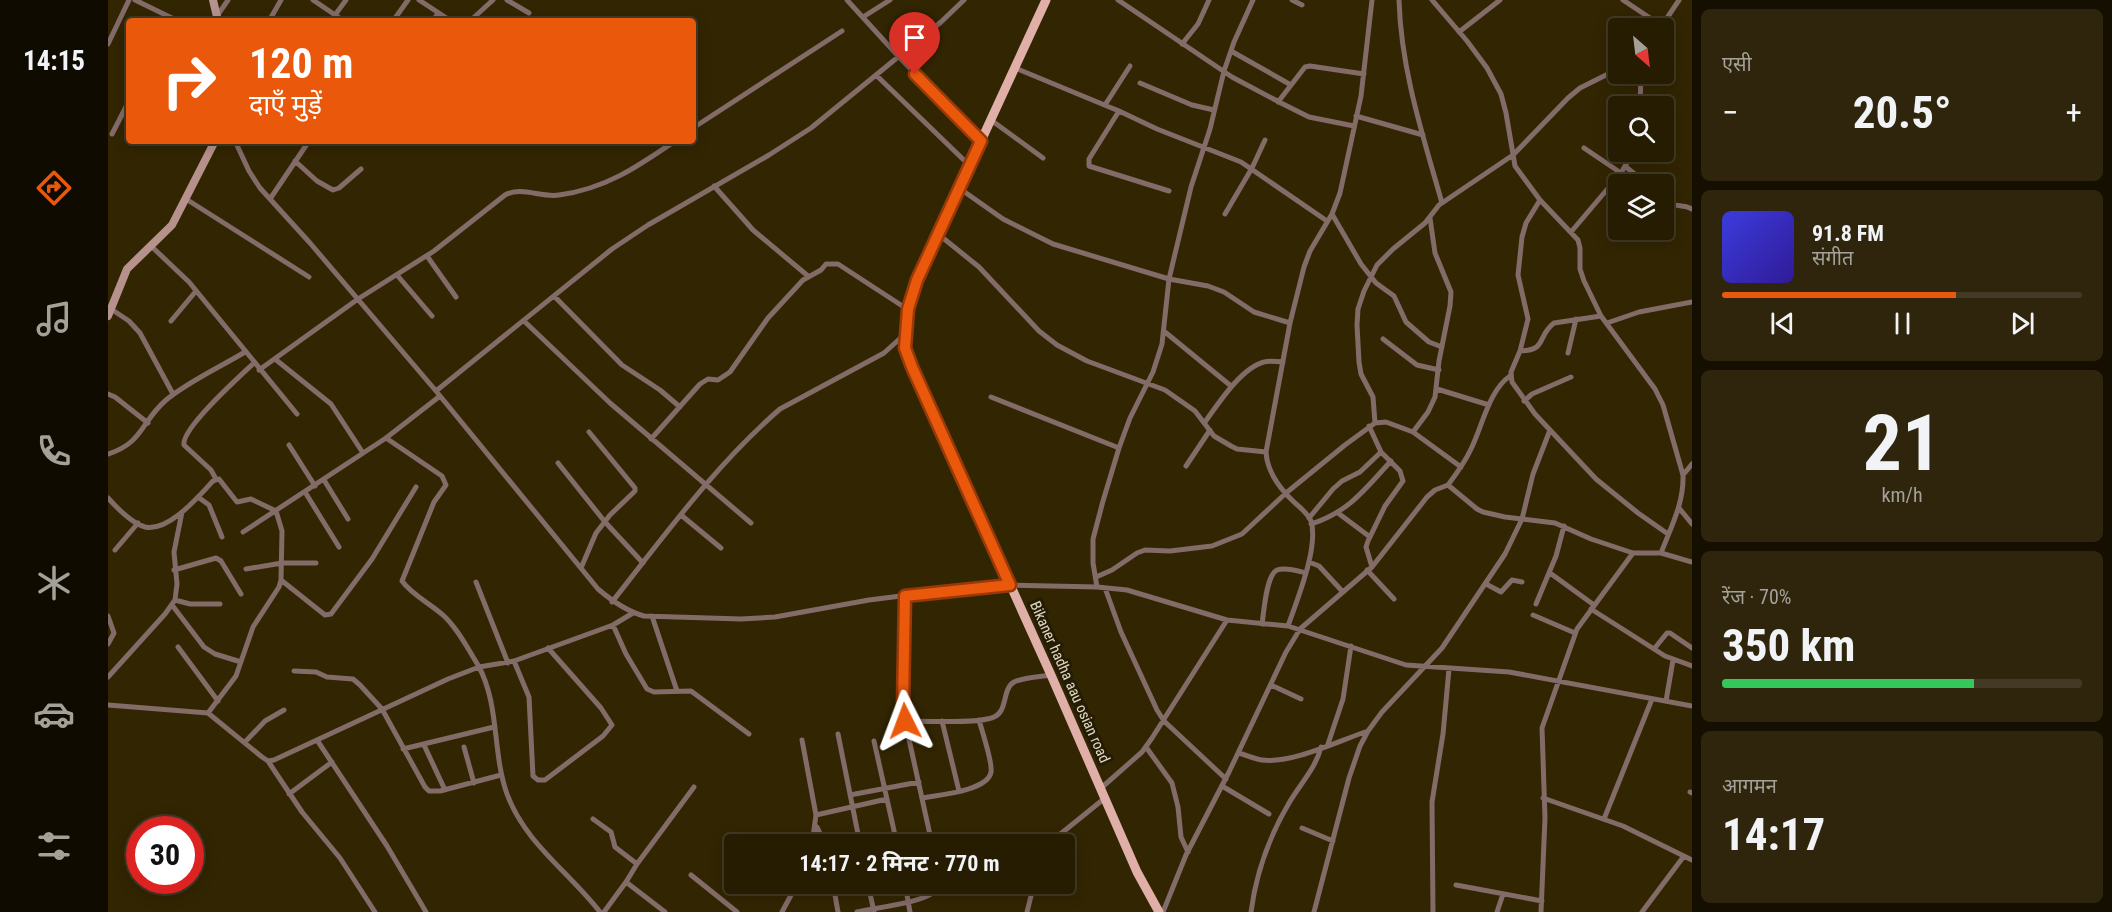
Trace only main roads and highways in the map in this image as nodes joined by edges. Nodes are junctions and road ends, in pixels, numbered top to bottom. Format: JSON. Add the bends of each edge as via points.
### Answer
{"nodes":[{"id":1,"x":1046,"y":0,"type":"edge"},
{"id":2,"x":1161,"y":912,"type":"edge"}],
"edges":[{"from":1,"to":2,"type":"main road","name":"Bikaner hadha aau osian road","via":[[917,280],[908,309],[905,348],[1137,872]]}]}
